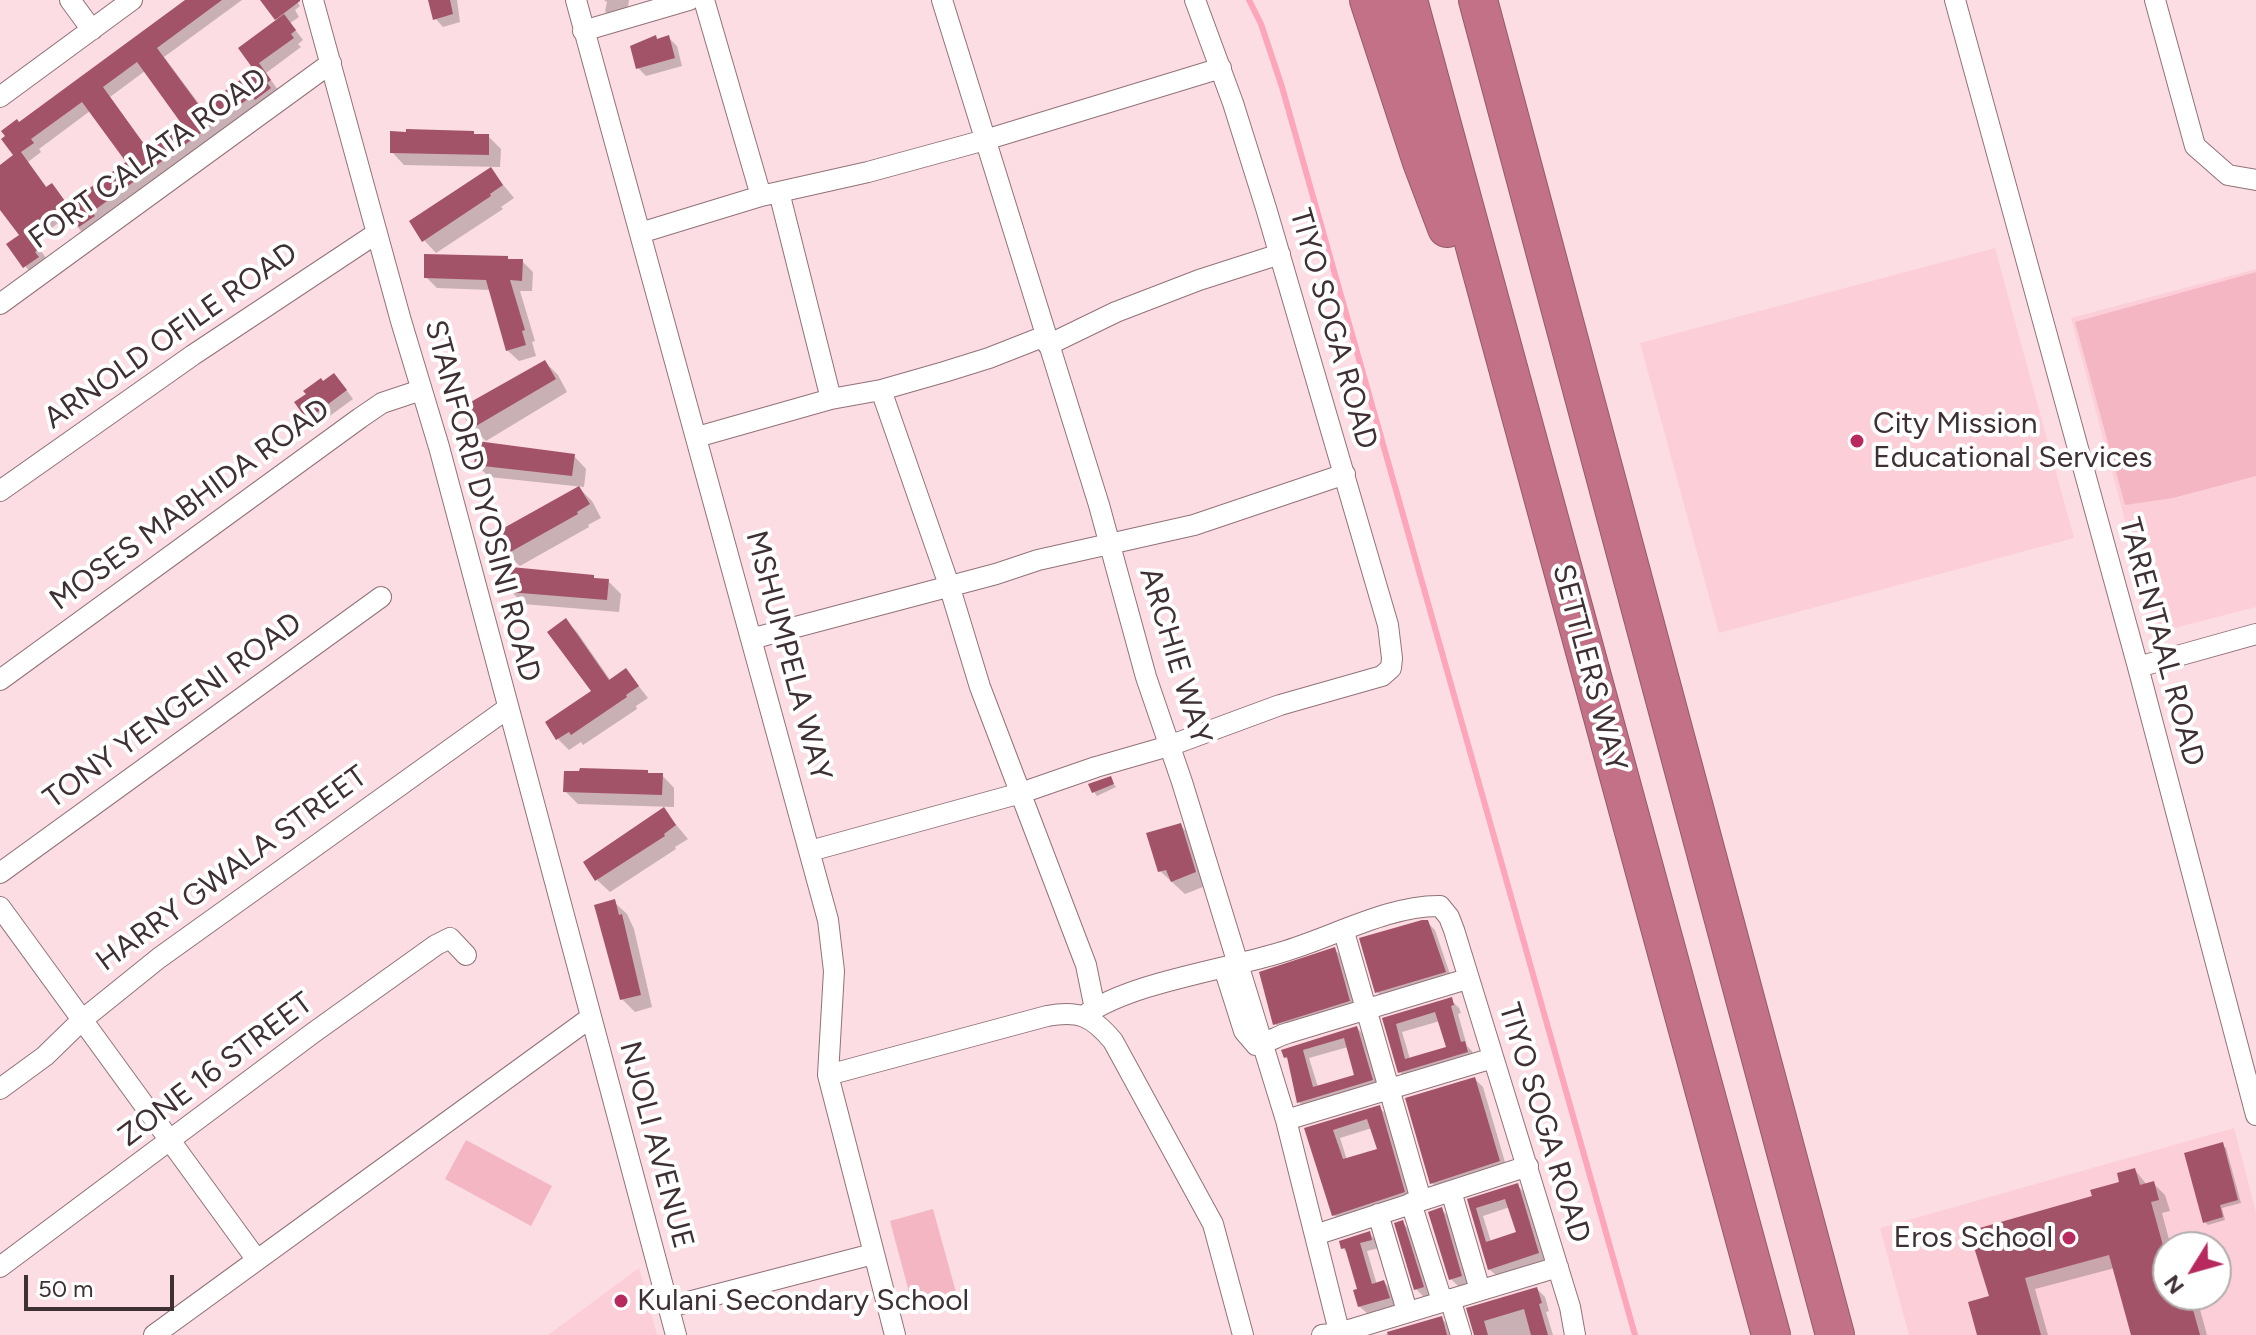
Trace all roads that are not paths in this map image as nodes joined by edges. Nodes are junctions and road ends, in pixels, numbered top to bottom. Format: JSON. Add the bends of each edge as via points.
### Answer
{"nodes":[{"id":1,"x":70,"y":0,"type":"edge"},
{"id":2,"x":132,"y":0,"type":"edge"},
{"id":3,"x":313,"y":0,"type":"edge"},
{"id":4,"x":576,"y":0,"type":"edge"},
{"id":5,"x":689,"y":0,"type":"edge"},
{"id":6,"x":704,"y":0,"type":"edge"},
{"id":7,"x":942,"y":0,"type":"edge"},
{"id":8,"x":1195,"y":0,"type":"edge"},
{"id":9,"x":1369,"y":0,"type":"edge"},
{"id":10,"x":1408,"y":0,"type":"edge"},
{"id":11,"x":1478,"y":0,"type":"edge"},
{"id":12,"x":1500,"y":0,"type":"edge"},
{"id":13,"x":1955,"y":0,"type":"edge"},
{"id":14,"x":2155,"y":0,"type":"edge"},
{"id":15,"x":92,"y":30,"type":"junction"},
{"id":16,"x":583,"y":31,"type":"junction"},
{"id":17,"x":331,"y":63,"type":"junction"},
{"id":18,"x":1221,"y":68,"type":"junction"},
{"id":19,"x":0,"y":97,"type":"edge"},
{"id":20,"x":985,"y":140,"type":"junction"},
{"id":21,"x":2256,"y":180,"type":"edge"},
{"id":22,"x":770,"y":194,"type":"junction"},
{"id":23,"x":1535,"y":205,"type":"junction"},
{"id":24,"x":377,"y":233,"type":"junction"},
{"id":25,"x":640,"y":233,"type":"junction"},
{"id":26,"x":1280,"y":254,"type":"junction"},
{"id":27,"x":0,"y":304,"type":"edge"},
{"id":28,"x":1046,"y":340,"type":"junction"},
{"id":29,"x":421,"y":390,"type":"junction"},
{"id":30,"x":881,"y":390,"type":"junction"},
{"id":31,"x":831,"y":399,"type":"junction"},
{"id":32,"x":1522,"y":425,"type":"junction"},
{"id":33,"x":697,"y":437,"type":"junction"},
{"id":34,"x":1345,"y":474,"type":"junction"},
{"id":35,"x":0,"y":491,"type":"edge"},
{"id":36,"x":1110,"y":544,"type":"junction"},
{"id":37,"x":949,"y":585,"type":"junction"},
{"id":38,"x":381,"y":597,"type":"dead end"},
{"id":39,"x":2256,"y":634,"type":"edge"},
{"id":40,"x":751,"y":637,"type":"junction"},
{"id":41,"x":2138,"y":667,"type":"junction"},
{"id":42,"x":0,"y":680,"type":"edge"},
{"id":43,"x":508,"y":708,"type":"junction"},
{"id":44,"x":1169,"y":746,"type":"junction"},
{"id":45,"x":1021,"y":793,"type":"junction"},
{"id":46,"x":810,"y":851,"type":"junction"},
{"id":47,"x":0,"y":873,"type":"edge"},
{"id":48,"x":0,"y":907,"type":"edge"},
{"id":49,"x":1344,"y":932,"type":"junction"},
{"id":50,"x":466,"y":955,"type":"dead end"},
{"id":51,"x":1231,"y":966,"type":"junction"},
{"id":52,"x":1467,"y":979,"type":"junction"},
{"id":53,"x":1367,"y":1009,"type":"junction"},
{"id":54,"x":1090,"y":1012,"type":"junction"},
{"id":55,"x":590,"y":1018,"type":"junction"},
{"id":56,"x":82,"y":1020,"type":"junction"},
{"id":57,"x":1262,"y":1045,"type":"junction"},
{"id":58,"x":1493,"y":1058,"type":"junction"},
{"id":59,"x":828,"y":1075,"type":"junction"},
{"id":60,"x":0,"y":1089,"type":"edge"},
{"id":61,"x":1390,"y":1089,"type":"junction"},
{"id":62,"x":2256,"y":1115,"type":"edge"},
{"id":63,"x":1286,"y":1120,"type":"junction"},
{"id":64,"x":170,"y":1141,"type":"junction"},
{"id":65,"x":1528,"y":1166,"type":"junction"},
{"id":66,"x":1451,"y":1191,"type":"junction"},
{"id":67,"x":1416,"y":1202,"type":"junction"},
{"id":68,"x":1378,"y":1214,"type":"junction"},
{"id":69,"x":1315,"y":1235,"type":"junction"},
{"id":70,"x":873,"y":1254,"type":"junction"},
{"id":71,"x":257,"y":1260,"type":"junction"},
{"id":72,"x":0,"y":1267,"type":"edge"},
{"id":73,"x":1558,"y":1267,"type":"junction"},
{"id":74,"x":1480,"y":1290,"type":"junction"},
{"id":75,"x":1446,"y":1300,"type":"junction"},
{"id":76,"x":669,"y":1307,"type":"junction"},
{"id":77,"x":1407,"y":1311,"type":"junction"},
{"id":78,"x":1333,"y":1334,"type":"edge"},
{"id":79,"x":154,"y":1335,"type":"edge"},
{"id":80,"x":676,"y":1335,"type":"edge"},
{"id":81,"x":895,"y":1335,"type":"edge"},
{"id":82,"x":1243,"y":1335,"type":"edge"},
{"id":83,"x":1461,"y":1335,"type":"edge"},
{"id":84,"x":1575,"y":1335,"type":"edge"},
{"id":85,"x":1771,"y":1335,"type":"edge"},
{"id":86,"x":1835,"y":1335,"type":"edge"}],
"edges":[{"from":1,"to":15,"type":"street"},
{"from":2,"to":15,"type":"street"},
{"from":3,"to":17,"type":"street","name":"STANFORD DYOSINI ROAD"},
{"from":4,"to":16,"type":"street","name":"MSHUMPELA WAY"},
{"from":5,"to":16,"type":"street"},
{"from":6,"to":22,"type":"street"},
{"from":7,"to":20,"type":"street","name":"ARCHIE WAY"},
{"from":8,"to":18,"type":"street","name":"TIYO SOGA ROAD"},
{"from":9,"to":32,"type":"highway","via":[[1422,162]]},
{"from":10,"to":32,"type":"highway","name":"SETTLERS WAY"},
{"from":11,"to":23,"type":"highway"},
{"from":12,"to":23,"type":"highway","via":[[1523,109]]},
{"from":13,"to":41,"type":"street","name":"TARENTAAL ROAD"},
{"from":14,"to":21,"type":"street","via":[[2195,146],[2228,175]]},
{"from":15,"to":19,"type":"street"},
{"from":16,"to":25,"type":"street","name":"MSHUMPELA WAY"},
{"from":17,"to":24,"type":"street","name":"STANFORD DYOSINI ROAD"},
{"from":17,"to":27,"type":"street","name":"FORT CALATA ROAD"},
{"from":18,"to":20,"type":"street"},
{"from":18,"to":26,"type":"street","name":"TIYO SOGA ROAD"},
{"from":20,"to":22,"type":"street"},
{"from":20,"to":28,"type":"street","name":"ARCHIE WAY"},
{"from":22,"to":25,"type":"street"},
{"from":22,"to":31,"type":"street"},
{"from":23,"to":86,"type":"highway"},
{"from":24,"to":29,"type":"street","name":"STANFORD DYOSINI ROAD"},
{"from":24,"to":35,"type":"street","name":"ARNOLD OFILE ROAD"},
{"from":25,"to":33,"type":"street","name":"MSHUMPELA WAY"},
{"from":26,"to":28,"type":"street"},
{"from":26,"to":34,"type":"street","name":"TIYO SOGA ROAD"},
{"from":28,"to":30,"type":"street"},
{"from":28,"to":36,"type":"street","name":"ARCHIE WAY"},
{"from":29,"to":42,"type":"street","name":"MOSES MABHIDA ROAD","via":[[382,403],[349,425]]},
{"from":29,"to":43,"type":"street","name":"STANFORD DYOSINI ROAD"},
{"from":30,"to":31,"type":"street"},
{"from":30,"to":37,"type":"street"},
{"from":31,"to":33,"type":"street"},
{"from":32,"to":85,"type":"highway","name":"SETTLERS WAY"},
{"from":33,"to":40,"type":"street","name":"MSHUMPELA WAY"},
{"from":34,"to":36,"type":"street","via":[[1212,520]]},
{"from":34,"to":44,"type":"street","name":"TIYO SOGA ROAD","via":[[1388,625],[1389,672]]},
{"from":36,"to":37,"type":"street"},
{"from":36,"to":44,"type":"street","name":"ARCHIE WAY"},
{"from":37,"to":40,"type":"street"},
{"from":37,"to":45,"type":"street","via":[[980,687]]},
{"from":38,"to":47,"type":"street","name":"TONY YENGENI ROAD"},
{"from":39,"to":41,"type":"street"},
{"from":40,"to":46,"type":"street","name":"MSHUMPELA WAY"},
{"from":41,"to":62,"type":"street","name":"TARENTAAL ROAD"},
{"from":43,"to":55,"type":"street","name":"STANFORD DYOSINI ROAD"},
{"from":43,"to":56,"type":"street","name":"HARRY GWALA STREET","via":[[159,958]]},
{"from":44,"to":45,"type":"street"},
{"from":44,"to":51,"type":"street","name":"ARCHIE WAY"},
{"from":45,"to":46,"type":"street"},
{"from":45,"to":54,"type":"street","via":[[1086,965]]},
{"from":46,"to":59,"type":"street","name":"MSHUMPELA WAY","via":[[833,948]]},
{"from":48,"to":56,"type":"street"},
{"from":49,"to":51,"type":"street"},
{"from":49,"to":52,"type":"street","name":"TIYO SOGA ROAD","via":[[1398,913],[1440,906],[1454,930]]},
{"from":49,"to":53,"type":"street"},
{"from":50,"to":64,"type":"street","name":"ZONE 16 STREET","via":[[450,938],[443,941]]},
{"from":51,"to":54,"type":"street","via":[[1130,994]]},
{"from":51,"to":57,"type":"street","name":"ARCHIE WAY"},
{"from":52,"to":53,"type":"street"},
{"from":52,"to":58,"type":"street","name":"TIYO SOGA ROAD"},
{"from":53,"to":57,"type":"street"},
{"from":53,"to":61,"type":"street"},
{"from":54,"to":59,"type":"street","via":[[1047,1016]]},
{"from":54,"to":82,"type":"street","via":[[1113,1041],[1213,1224]]},
{"from":55,"to":71,"type":"street"},
{"from":55,"to":76,"type":"street","name":"NJOLI AVENUE"},
{"from":56,"to":60,"type":"street","name":"HARRY GWALA STREET"},
{"from":56,"to":64,"type":"street"},
{"from":57,"to":63,"type":"street","name":"ARCHIE WAY"},
{"from":58,"to":61,"type":"street"},
{"from":58,"to":65,"type":"street","name":"TIYO SOGA ROAD"},
{"from":59,"to":70,"type":"street","name":"MSHUMPELA WAY"},
{"from":61,"to":63,"type":"street"},
{"from":61,"to":67,"type":"street"},
{"from":63,"to":69,"type":"street","name":"ARCHIE WAY"},
{"from":64,"to":71,"type":"street"},
{"from":64,"to":72,"type":"street","name":"ZONE 16 STREET"},
{"from":65,"to":66,"type":"street"},
{"from":65,"to":73,"type":"street","name":"TIYO SOGA ROAD"},
{"from":66,"to":67,"type":"street"},
{"from":66,"to":74,"type":"street"},
{"from":67,"to":68,"type":"street"},
{"from":67,"to":75,"type":"street"},
{"from":68,"to":69,"type":"street"},
{"from":68,"to":77,"type":"street"},
{"from":69,"to":78,"type":"street","name":"ARCHIE WAY"},
{"from":70,"to":76,"type":"street"},
{"from":70,"to":81,"type":"street","name":"MSHUMPELA WAY"},
{"from":71,"to":79,"type":"street"},
{"from":73,"to":74,"type":"street"},
{"from":73,"to":84,"type":"street","name":"TIYO SOGA ROAD"},
{"from":74,"to":75,"type":"street"},
{"from":75,"to":77,"type":"street"},
{"from":75,"to":83,"type":"street"},
{"from":76,"to":80,"type":"street","name":"NJOLI AVENUE"},
{"from":77,"to":78,"type":"street"}]}
